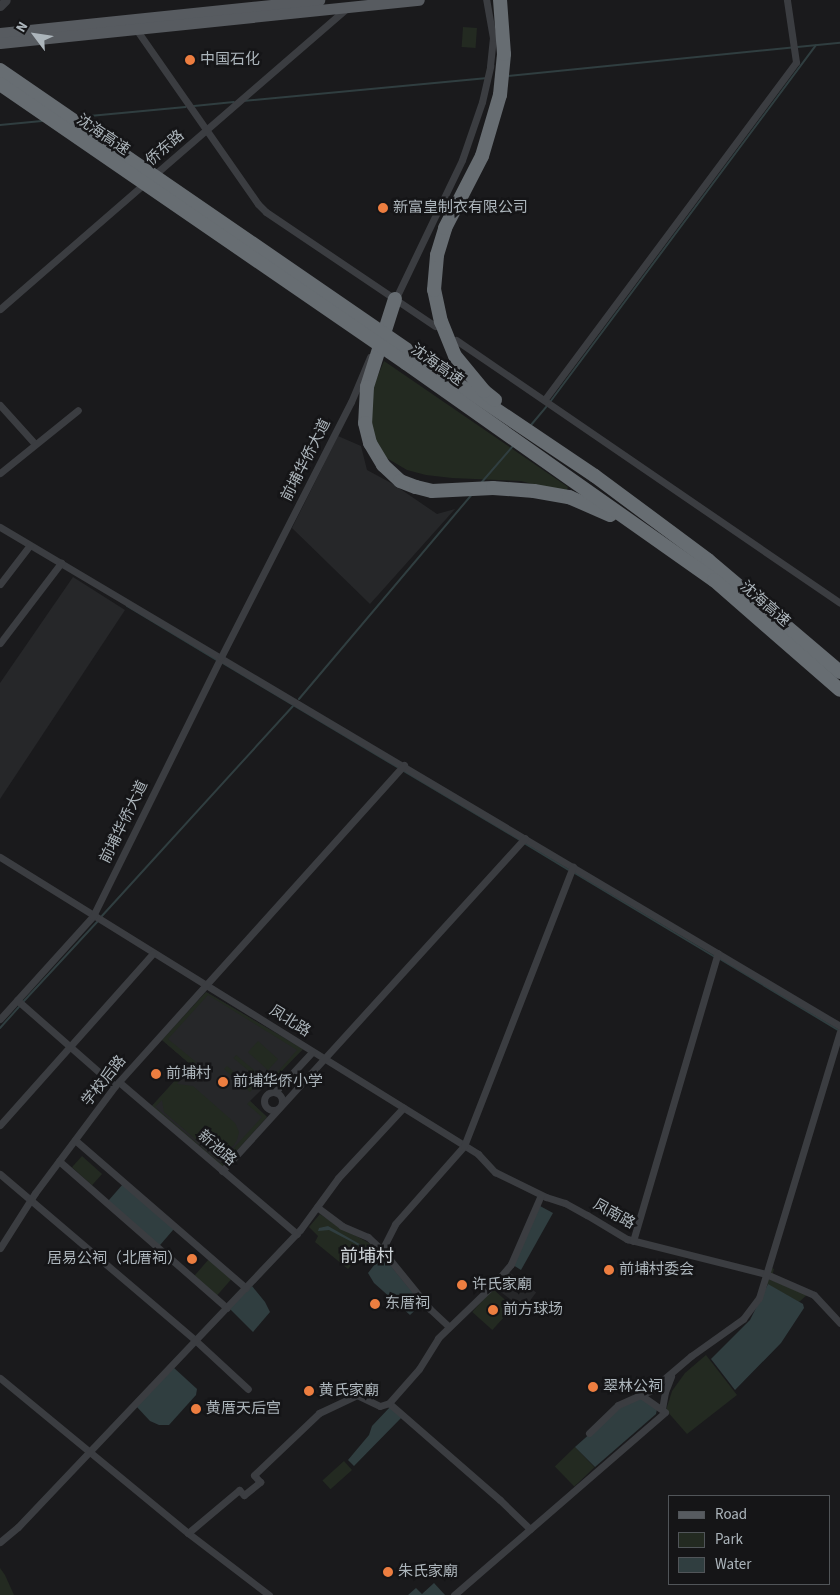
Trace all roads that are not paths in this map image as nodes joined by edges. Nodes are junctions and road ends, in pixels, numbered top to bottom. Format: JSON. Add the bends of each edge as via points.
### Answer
{"nodes":[{"id":1,"x":6,"y":0,"type":"edge"},
{"id":2,"x":318,"y":0,"type":"edge"},
{"id":3,"x":418,"y":0,"type":"edge"},
{"id":4,"x":486,"y":0,"type":"edge"},
{"id":5,"x":500,"y":0,"type":"edge"},
{"id":6,"x":787,"y":0,"type":"edge"},
{"id":7,"x":0,"y":6,"type":"edge"},
{"id":8,"x":348,"y":7,"type":"junction"},
{"id":9,"x":136,"y":28,"type":"junction"},
{"id":10,"x":0,"y":33,"type":"edge"},
{"id":11,"x":0,"y":43,"type":"edge"},
{"id":12,"x":0,"y":70,"type":"edge"},
{"id":13,"x":0,"y":84,"type":"edge"},
{"id":14,"x":206,"y":130,"type":"junction"},
{"id":15,"x":395,"y":299,"type":"junction"},
{"id":16,"x":0,"y":309,"type":"edge"},
{"id":17,"x":435,"y":326,"type":"dead end"},
{"id":18,"x":456,"y":340,"type":"dead end"},
{"id":19,"x":409,"y":358,"type":"junction"},
{"id":20,"x":548,"y":401,"type":"junction"},
{"id":21,"x":0,"y":405,"type":"edge"},
{"id":22,"x":78,"y":410,"type":"dead end"},
{"id":23,"x":35,"y":444,"type":"junction"},
{"id":24,"x":558,"y":451,"type":"junction"},
{"id":25,"x":0,"y":473,"type":"edge"},
{"id":26,"x":0,"y":527,"type":"edge"},
{"id":27,"x":644,"y":531,"type":"junction"},
{"id":28,"x":29,"y":547,"type":"junction"},
{"id":29,"x":59,"y":565,"type":"junction"},
{"id":30,"x":0,"y":584,"type":"edge"},
{"id":31,"x":840,"y":603,"type":"edge"},
{"id":32,"x":0,"y":643,"type":"edge"},
{"id":33,"x":220,"y":660,"type":"junction"},
{"id":34,"x":840,"y":672,"type":"edge"},
{"id":35,"x":840,"y":690,"type":"edge"},
{"id":36,"x":402,"y":768,"type":"junction"},
{"id":37,"x":523,"y":840,"type":"junction"},
{"id":38,"x":0,"y":857,"type":"edge"},
{"id":39,"x":572,"y":869,"type":"junction"},
{"id":40,"x":97,"y":918,"type":"junction"},
{"id":41,"x":153,"y":953,"type":"junction"},
{"id":42,"x":717,"y":956,"type":"junction"},
{"id":43,"x":206,"y":986,"type":"junction"},
{"id":44,"x":20,"y":1003,"type":"junction"},
{"id":45,"x":0,"y":1019,"type":"edge"},
{"id":46,"x":840,"y":1026,"type":"edge"},
{"id":47,"x":840,"y":1033,"type":"edge"},
{"id":48,"x":70,"y":1047,"type":"junction"},
{"id":49,"x":312,"y":1052,"type":"junction"},
{"id":50,"x":323,"y":1058,"type":"junction"},
{"id":51,"x":117,"y":1084,"type":"junction"},
{"id":52,"x":275,"y":1092,"type":"junction"},
{"id":53,"x":280,"y":1107,"type":"junction"},
{"id":54,"x":403,"y":1108,"type":"junction"},
{"id":55,"x":0,"y":1125,"type":"edge"},
{"id":56,"x":75,"y":1140,"type":"junction"},
{"id":57,"x":464,"y":1146,"type":"junction"},
{"id":58,"x":59,"y":1161,"type":"junction"},
{"id":59,"x":222,"y":1171,"type":"junction"},
{"id":60,"x":0,"y":1174,"type":"edge"},
{"id":61,"x":540,"y":1195,"type":"junction"},
{"id":62,"x":30,"y":1201,"type":"junction"},
{"id":63,"x":317,"y":1207,"type":"junction"},
{"id":64,"x":296,"y":1234,"type":"junction"},
{"id":65,"x":633,"y":1241,"type":"junction"},
{"id":66,"x":0,"y":1248,"type":"edge"},
{"id":67,"x":382,"y":1250,"type":"junction"},
{"id":68,"x":766,"y":1274,"type":"junction"},
{"id":69,"x":246,"y":1288,"type":"junction"},
{"id":70,"x":226,"y":1308,"type":"junction"},
{"id":71,"x":840,"y":1323,"type":"edge"},
{"id":72,"x":449,"y":1327,"type":"junction"},
{"id":73,"x":195,"y":1340,"type":"junction"},
{"id":74,"x":676,"y":1368,"type":"junction"},
{"id":75,"x":0,"y":1378,"type":"edge"},
{"id":76,"x":248,"y":1389,"type":"dead end"},
{"id":77,"x":641,"y":1395,"type":"junction"},
{"id":78,"x":389,"y":1404,"type":"junction"},
{"id":79,"x":662,"y":1408,"type":"dead end"},
{"id":80,"x":589,"y":1433,"type":"dead end"},
{"id":81,"x":90,"y":1451,"type":"junction"},
{"id":82,"x":530,"y":1529,"type":"junction"},
{"id":83,"x":188,"y":1533,"type":"junction"},
{"id":84,"x":0,"y":1542,"type":"edge"},
{"id":85,"x":269,"y":1595,"type":"edge"},
{"id":86,"x":454,"y":1595,"type":"edge"}],
"edges":[{"from":1,"to":7,"type":"street"},
{"from":2,"to":10,"type":"main road"},
{"from":3,"to":8,"type":"main road"},
{"from":4,"to":15,"type":"street","name":"前埔华侨大道","via":[[493,38],[482,102],[462,160]]},
{"from":5,"to":24,"type":"highway","via":[[504,54],[500,95],[482,156],[444,228],[437,255],[434,290],[441,322],[455,356],[484,391]]},
{"from":6,"to":20,"type":"street","via":[[796,62]]},
{"from":8,"to":9,"type":"main road"},
{"from":8,"to":14,"type":"street","name":"侨东路"},
{"from":9,"to":11,"type":"main road"},
{"from":9,"to":14,"type":"street"},
{"from":12,"to":19,"type":"highway","name":"沈海高速","bridge":true},
{"from":13,"to":19,"type":"highway","name":"沈海高速","bridge":true},
{"from":14,"to":15,"type":"street","via":[[266,212]]},
{"from":14,"to":16,"type":"street","name":"侨东路"},
{"from":15,"to":17,"type":"street"},
{"from":15,"to":27,"type":"highway","via":[[367,387],[365,423],[370,443],[383,466],[400,481],[432,491],[501,488],[569,497]]},
{"from":15,"to":33,"type":"street","name":"前埔华侨大道","via":[[351,402]]},
{"from":18,"to":20,"type":"street"},
{"from":19,"to":24,"type":"highway","name":"沈海高速"},
{"from":19,"to":27,"type":"highway","name":"沈海高速"},
{"from":20,"to":31,"type":"street"},
{"from":21,"to":23,"type":"street"},
{"from":22,"to":23,"type":"street"},
{"from":23,"to":25,"type":"street"},
{"from":24,"to":34,"type":"highway","name":"沈海高速","via":[[708,560]]},
{"from":26,"to":28,"type":"street"},
{"from":27,"to":35,"type":"highway","name":"沈海高速","via":[[714,580]]},
{"from":28,"to":29,"type":"street"},
{"from":28,"to":30,"type":"street"},
{"from":29,"to":32,"type":"street"},
{"from":29,"to":33,"type":"street"},
{"from":33,"to":36,"type":"street"},
{"from":33,"to":40,"type":"street","name":"前埔华侨大道"},
{"from":36,"to":37,"type":"street"},
{"from":36,"to":43,"type":"street","name":"学校后路"},
{"from":37,"to":39,"type":"street"},
{"from":37,"to":50,"type":"street"},
{"from":38,"to":40,"type":"street","name":"凤北路"},
{"from":39,"to":42,"type":"street"},
{"from":39,"to":57,"type":"street"},
{"from":40,"to":41,"type":"street","name":"凤北路"},
{"from":40,"to":44,"type":"street","name":"前埔华侨大道"},
{"from":41,"to":43,"type":"street","name":"凤北路"},
{"from":41,"to":48,"type":"street"},
{"from":42,"to":46,"type":"street"},
{"from":42,"to":65,"type":"street"},
{"from":43,"to":49,"type":"street","name":"凤北路"},
{"from":43,"to":51,"type":"street","name":"学校后路"},
{"from":44,"to":45,"type":"street","name":"前埔华侨大道"},
{"from":44,"to":48,"type":"street","name":"新池路"},
{"from":47,"to":68,"type":"street"},
{"from":48,"to":51,"type":"street","name":"新池路"},
{"from":48,"to":55,"type":"street"},
{"from":49,"to":50,"type":"street","name":"凤北路"},
{"from":49,"to":52,"type":"street"},
{"from":50,"to":53,"type":"street"},
{"from":50,"to":54,"type":"street","name":"凤北路"},
{"from":51,"to":56,"type":"street","name":"学校后路"},
{"from":51,"to":59,"type":"street","name":"新池路"},
{"from":52,"to":53,"type":"street","via":[[282,1098]]},
{"from":52,"to":53,"type":"street","via":[[266,1096],[265,1104],[272,1110]]},
{"from":53,"to":59,"type":"street"},
{"from":54,"to":57,"type":"street","name":"凤北路"},
{"from":54,"to":63,"type":"street","via":[[338,1178]]},
{"from":56,"to":58,"type":"street","name":"学校后路"},
{"from":56,"to":69,"type":"street"},
{"from":57,"to":61,"type":"street","name":"凤南路","via":[[478,1154],[494,1172]]},
{"from":57,"to":67,"type":"street","via":[[395,1224]]},
{"from":58,"to":62,"type":"street","name":"学校后路"},
{"from":58,"to":70,"type":"street"},
{"from":59,"to":64,"type":"street","name":"新池路"},
{"from":60,"to":62,"type":"street"},
{"from":61,"to":65,"type":"street","name":"凤南路","via":[[565,1203]]},
{"from":61,"to":72,"type":"street","via":[[511,1264]]},
{"from":62,"to":66,"type":"street","name":"学校后路"},
{"from":62,"to":73,"type":"street"},
{"from":63,"to":64,"type":"street"},
{"from":63,"to":67,"type":"street","via":[[342,1226],[368,1237]]},
{"from":64,"to":69,"type":"street"},
{"from":65,"to":68,"type":"street","name":"凤南路"},
{"from":67,"to":72,"type":"street","via":[[430,1309]]},
{"from":68,"to":71,"type":"street","name":"凤南路","via":[[814,1295]]},
{"from":68,"to":74,"type":"street","via":[[759,1298],[743,1319]]},
{"from":69,"to":70,"type":"street"},
{"from":70,"to":73,"type":"street"},
{"from":72,"to":78,"type":"street"},
{"from":73,"to":76,"type":"street"},
{"from":73,"to":81,"type":"street"},
{"from":74,"to":77,"type":"street"},
{"from":74,"to":79,"type":"street","via":[[669,1379]]},
{"from":75,"to":81,"type":"street"},
{"from":77,"to":80,"type":"street","via":[[618,1405]]},
{"from":77,"to":82,"type":"street","via":[[665,1412]]},
{"from":78,"to":82,"type":"street"},
{"from":78,"to":83,"type":"street","via":[[380,1406],[357,1396],[319,1412],[254,1475],[260,1482],[244,1495],[239,1490]]},
{"from":81,"to":83,"type":"street"},
{"from":81,"to":84,"type":"street"},
{"from":82,"to":86,"type":"street"},
{"from":83,"to":85,"type":"street"}]}
